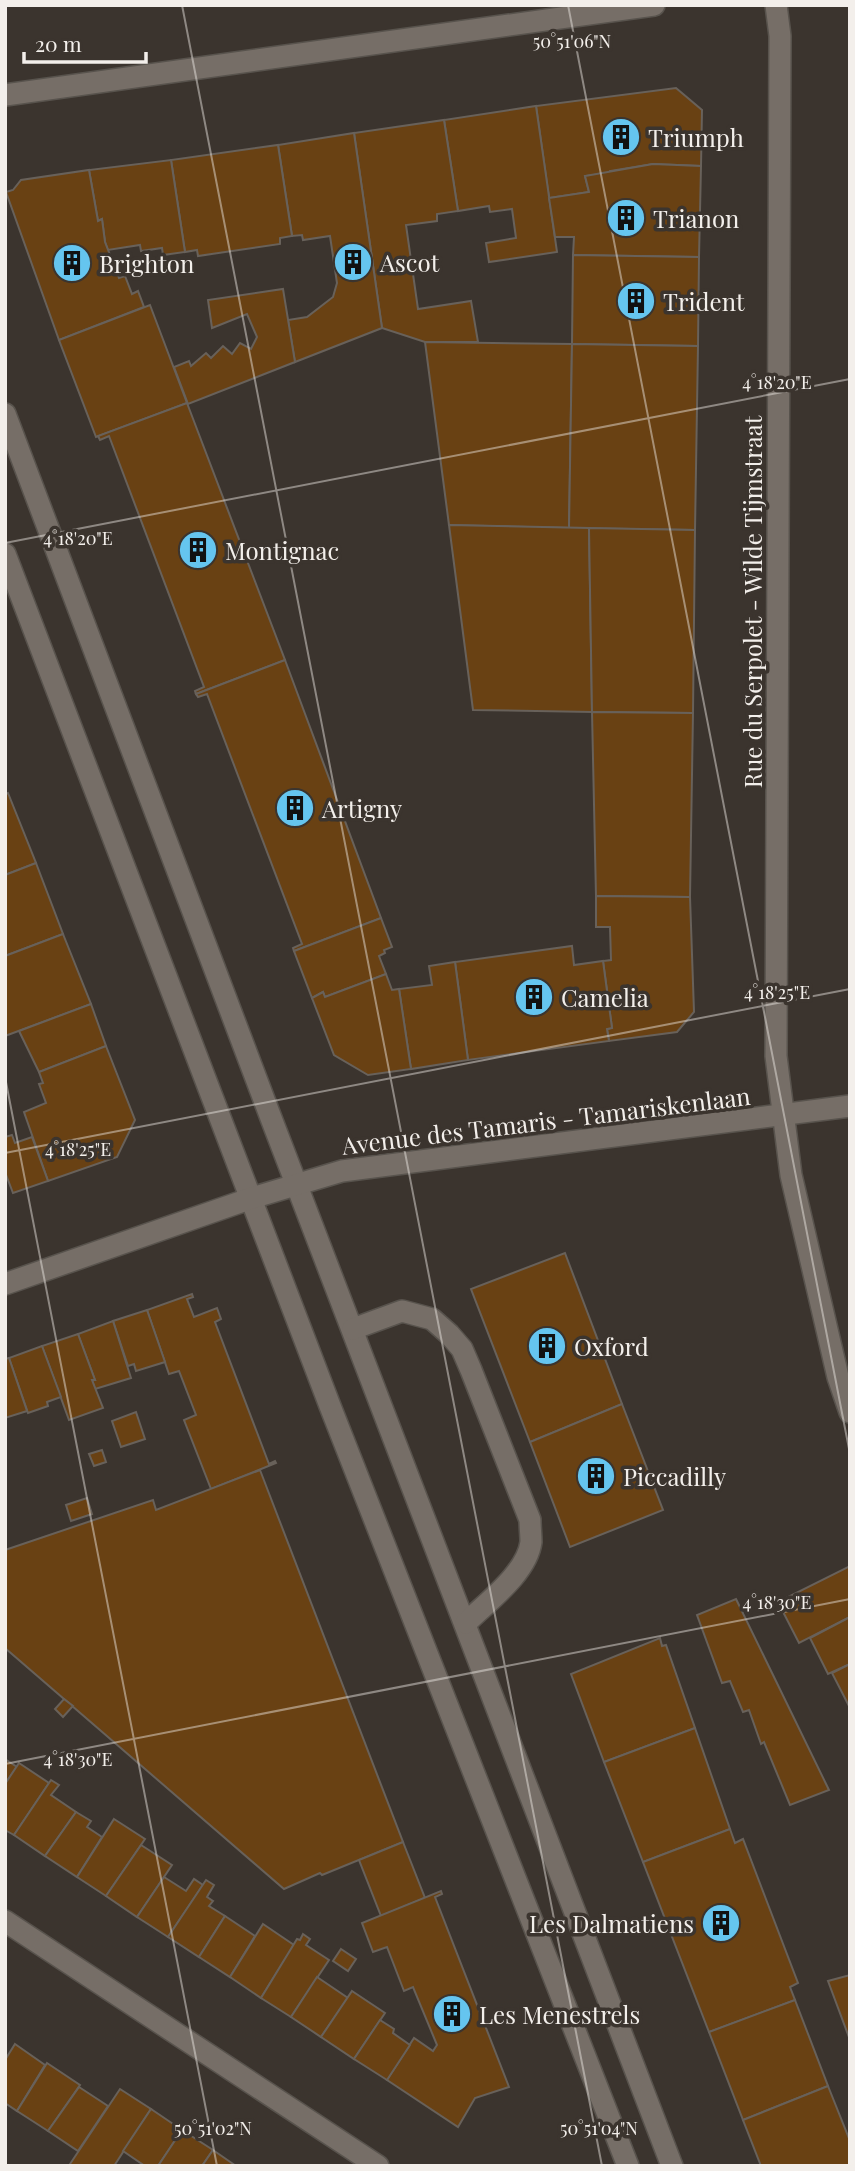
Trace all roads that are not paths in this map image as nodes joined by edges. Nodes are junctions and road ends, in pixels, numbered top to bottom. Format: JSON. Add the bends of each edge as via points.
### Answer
{"nodes":[{"id":1,"x":654,"y":5,"type":"edge"},
{"id":2,"x":776,"y":5,"type":"edge"},
{"id":3,"x":5,"y":95,"type":"edge"},
{"id":4,"x":5,"y":414,"type":"edge"},
{"id":5,"x":5,"y":554,"type":"edge"},
{"id":6,"x":850,"y":1106,"type":"edge"},
{"id":7,"x":783,"y":1116,"type":"junction"},
{"id":8,"x":296,"y":1184,"type":"junction"},
{"id":9,"x":252,"y":1198,"type":"junction"},
{"id":10,"x":5,"y":1284,"type":"edge"},
{"id":11,"x":353,"y":1329,"type":"junction"},
{"id":12,"x":850,"y":1412,"type":"edge"},
{"id":13,"x":466,"y":1623,"type":"junction"},
{"id":14,"x":5,"y":1922,"type":"edge"},
{"id":15,"x":377,"y":2166,"type":"edge"},
{"id":16,"x":628,"y":2166,"type":"edge"},
{"id":17,"x":672,"y":2166,"type":"edge"}],
"edges":[{"from":1,"to":3,"type":"street"},
{"from":2,"to":7,"type":"street","name":"Rue du Serpolet - Wilde Tijmstraat","via":[[780,36],[776,1056]]},
{"from":4,"to":8,"type":"street"},
{"from":5,"to":9,"type":"street"},
{"from":6,"to":7,"type":"street","name":"Avenue des Tamaris - Tamariskenlaan"},
{"from":7,"to":8,"type":"street","name":"Avenue des Tamaris - Tamariskenlaan","via":[[342,1171]]},
{"from":7,"to":12,"type":"street","name":"Rue du Serpolet - Wilde Tijmstraat","via":[[791,1175]]},
{"from":8,"to":9,"type":"street","name":"Avenue des Tamaris - Tamariskenlaan"},
{"from":8,"to":11,"type":"street"},
{"from":9,"to":10,"type":"street","name":"Avenue des Tamaris - Tamariskenlaan"},
{"from":9,"to":16,"type":"street"},
{"from":11,"to":13,"type":"street"},
{"from":11,"to":13,"type":"street","via":[[402,1311],[432,1319],[449,1334],[462,1349],[530,1520],[531,1543],[522,1566]]},
{"from":13,"to":17,"type":"street"},
{"from":14,"to":15,"type":"street"}]}
